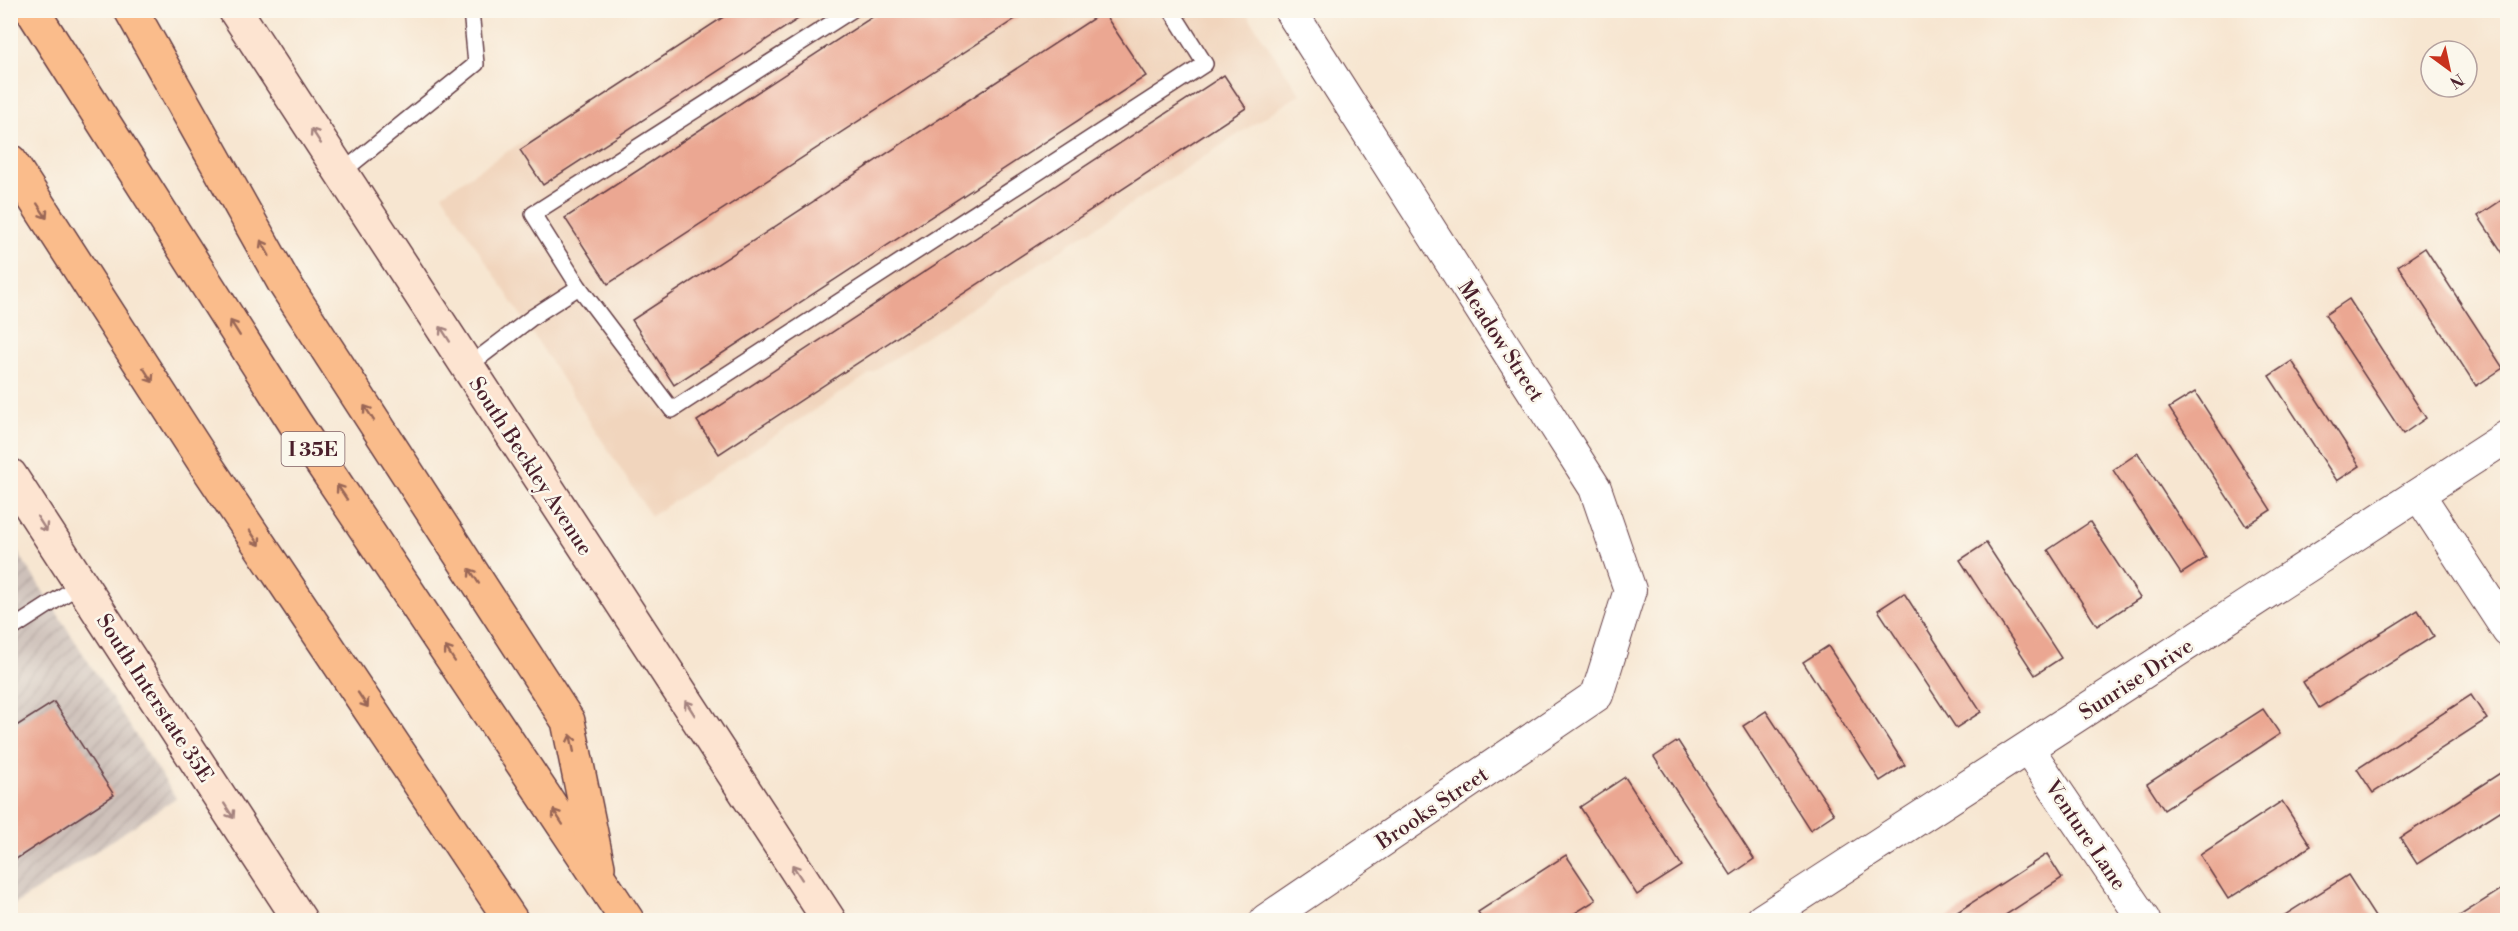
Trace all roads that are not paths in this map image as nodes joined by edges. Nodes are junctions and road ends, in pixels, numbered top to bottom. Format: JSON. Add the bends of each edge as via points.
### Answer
{"nodes":[{"id":1,"x":32,"y":10,"type":"edge"},
{"id":2,"x":131,"y":10,"type":"edge"},
{"id":3,"x":235,"y":10,"type":"edge"},
{"id":4,"x":471,"y":10,"type":"edge"},
{"id":5,"x":852,"y":10,"type":"edge"},
{"id":6,"x":1171,"y":10,"type":"edge"},
{"id":7,"x":1290,"y":10,"type":"edge"},
{"id":8,"x":10,"y":161,"type":"edge"},
{"id":9,"x":341,"y":173,"type":"junction"},
{"id":10,"x":579,"y":287,"type":"junction"},
{"id":11,"x":467,"y":368,"type":"junction"},
{"id":12,"x":2508,"y":436,"type":"edge"},
{"id":13,"x":10,"y":475,"type":"edge"},
{"id":14,"x":2419,"y":495,"type":"junction"},
{"id":15,"x":81,"y":584,"type":"junction"},
{"id":16,"x":10,"y":630,"type":"edge"},
{"id":17,"x":2508,"y":631,"type":"edge"},
{"id":18,"x":1597,"y":694,"type":"joint"},
{"id":19,"x":2028,"y":749,"type":"junction"},
{"id":20,"x":602,"y":883,"type":"junction"},
{"id":21,"x":300,"y":921,"type":"edge"},
{"id":22,"x":511,"y":921,"type":"edge"},
{"id":23,"x":627,"y":921,"type":"edge"},
{"id":24,"x":829,"y":921,"type":"edge"},
{"id":25,"x":1266,"y":921,"type":"edge"},
{"id":26,"x":1762,"y":921,"type":"edge"},
{"id":27,"x":2144,"y":921,"type":"edge"}],
"edges":[{"from":20,"to":1,"type":"highway","number":"I 35E","one_way":true,"via":[[295,423]]},
{"from":20,"to":2,"type":"highway","one_way":true,"via":[[568,721],[283,281]]},
{"from":9,"to":3,"type":"main road","name":"South Beckley Avenue","one_way":true},
{"from":4,"to":9,"type":"lane","via":[[476,64]]},
{"from":5,"to":10,"type":"lane","via":[[533,214]]},
{"from":6,"to":10,"type":"lane","via":[[1204,64],[672,410]]},
{"from":7,"to":18,"type":"street","name":"Meadow Street","via":[[1595,488],[1629,590]]},
{"from":8,"to":22,"type":"highway","one_way":true,"via":[[206,465]]},
{"from":11,"to":9,"type":"main road","name":"South Beckley Avenue","one_way":true},
{"from":10,"to":11,"type":"lane"},
{"from":24,"to":11,"type":"main road","name":"South Beckley Avenue","one_way":true},
{"from":12,"to":14,"type":"street","name":"Sunrise Drive"},
{"from":13,"to":15,"type":"main road","name":"South Interstate 35E","one_way":true},
{"from":14,"to":17,"type":"street"},
{"from":14,"to":19,"type":"street","name":"Sunrise Drive"},
{"from":15,"to":16,"type":"lane"},
{"from":15,"to":21,"type":"main road","name":"South Interstate 35E","one_way":true},
{"from":18,"to":25,"type":"street","name":"Brooks Street"},
{"from":19,"to":26,"type":"street","name":"Sunrise Drive"},
{"from":19,"to":27,"type":"street","name":"Venture Lane"},
{"from":20,"to":23,"type":"highway","number":"I 35E"}]}
